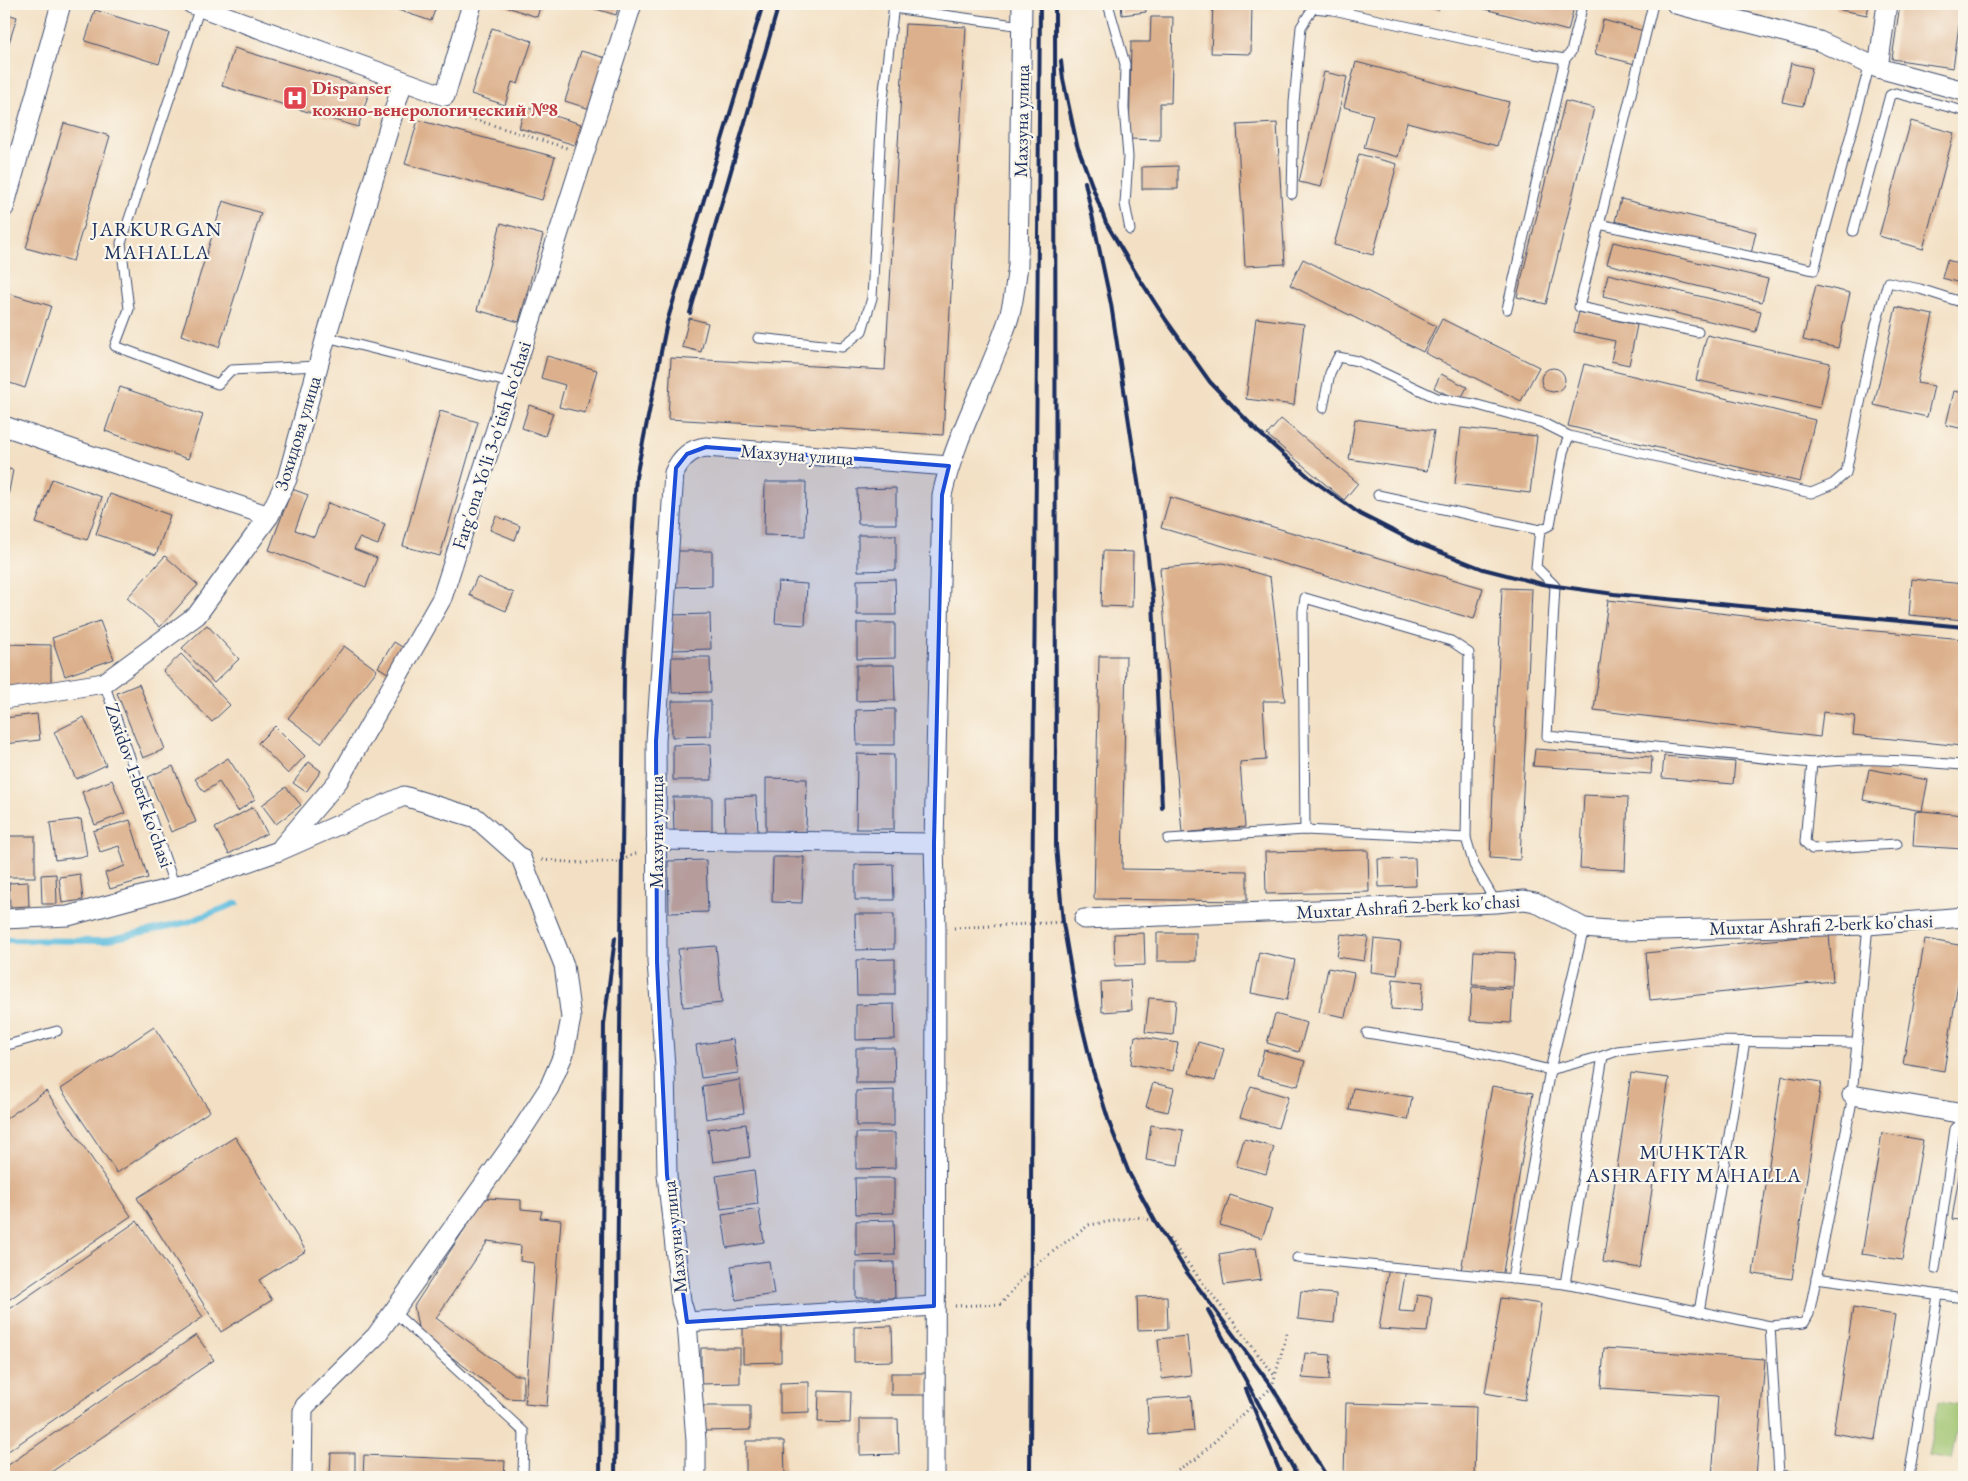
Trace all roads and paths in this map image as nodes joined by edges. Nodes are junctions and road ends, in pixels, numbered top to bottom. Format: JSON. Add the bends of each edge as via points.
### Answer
{"nodes":[{"id":1,"x":61,"y":4,"type":"edge"},
{"id":2,"x":472,"y":4,"type":"edge"},
{"id":3,"x":632,"y":4,"type":"edge"},
{"id":4,"x":1022,"y":4,"type":"edge"},
{"id":5,"x":1108,"y":4,"type":"edge"},
{"id":6,"x":1584,"y":4,"type":"edge"},
{"id":7,"x":1653,"y":4,"type":"edge"},
{"id":8,"x":1676,"y":4,"type":"edge"},
{"id":9,"x":1887,"y":4,"type":"edge"},
{"id":10,"x":196,"y":5,"type":"edge"},
{"id":11,"x":894,"y":6,"type":"edge"},
{"id":12,"x":1022,"y":26,"type":"junction"},
{"id":13,"x":1565,"y":59,"type":"junction"},
{"id":14,"x":1874,"y":66,"type":"junction"},
{"id":15,"x":403,"y":81,"type":"junction"},
{"id":16,"x":1964,"y":91,"type":"edge"},
{"id":17,"x":445,"y":96,"type":"junction"},
{"id":18,"x":1964,"y":111,"type":"edge"},
{"id":19,"x":584,"y":153,"type":"junction"},
{"id":20,"x":1292,"y":194,"type":"dead end"},
{"id":21,"x":4,"y":208,"type":"edge"},
{"id":22,"x":1599,"y":224,"type":"junction"},
{"id":23,"x":1130,"y":230,"type":"dead end"},
{"id":24,"x":1854,"y":231,"type":"dead end"},
{"id":25,"x":1964,"y":303,"type":"edge"},
{"id":26,"x":1507,"y":309,"type":"dead end"},
{"id":27,"x":1698,"y":332,"type":"dead end"},
{"id":28,"x":326,"y":337,"type":"junction"},
{"id":29,"x":758,"y":338,"type":"dead end"},
{"id":30,"x":318,"y":366,"type":"junction"},
{"id":31,"x":511,"y":383,"type":"junction"},
{"id":32,"x":1323,"y":408,"type":"dead end"},
{"id":33,"x":4,"y":426,"type":"edge"},
{"id":34,"x":1568,"y":436,"type":"junction"},
{"id":35,"x":949,"y":466,"type":"junction"},
{"id":36,"x":1378,"y":495,"type":"dead end"},
{"id":37,"x":269,"y":516,"type":"junction"},
{"id":38,"x":1540,"y":530,"type":"junction"},
{"id":39,"x":104,"y":683,"type":"junction"},
{"id":40,"x":4,"y":699,"type":"edge"},
{"id":41,"x":1812,"y":763,"type":"junction"},
{"id":42,"x":1964,"y":765,"type":"edge"},
{"id":43,"x":1305,"y":830,"type":"junction"},
{"id":44,"x":1466,"y":838,"type":"junction"},
{"id":45,"x":1168,"y":839,"type":"dead end"},
{"id":46,"x":656,"y":840,"type":"junction"},
{"id":47,"x":934,"y":843,"type":"junction"},
{"id":48,"x":1897,"y":844,"type":"dead end"},
{"id":49,"x":279,"y":852,"type":"junction"},
{"id":50,"x":521,"y":858,"type":"junction"},
{"id":51,"x":175,"y":887,"type":"junction"},
{"id":52,"x":1496,"y":903,"type":"junction"},
{"id":53,"x":1964,"y":917,"type":"edge"},
{"id":54,"x":4,"y":919,"type":"edge"},
{"id":55,"x":1084,"y":919,"type":"joint"},
{"id":56,"x":1868,"y":925,"type":"junction"},
{"id":57,"x":1584,"y":928,"type":"junction"},
{"id":58,"x":936,"y":929,"type":"junction"},
{"id":59,"x":58,"y":1031,"type":"dead end"},
{"id":60,"x":1367,"y":1033,"type":"dead end"},
{"id":61,"x":1745,"y":1042,"type":"junction"},
{"id":62,"x":1857,"y":1043,"type":"junction"},
{"id":63,"x":4,"y":1046,"type":"edge"},
{"id":64,"x":1603,"y":1056,"type":"junction"},
{"id":65,"x":1550,"y":1070,"type":"junction"},
{"id":66,"x":1852,"y":1095,"type":"junction"},
{"id":67,"x":1964,"y":1114,"type":"edge"},
{"id":68,"x":1964,"y":1120,"type":"edge"},
{"id":69,"x":1297,"y":1258,"type":"dead end"},
{"id":70,"x":1935,"y":1269,"type":"dead end"},
{"id":71,"x":1816,"y":1278,"type":"junction"},
{"id":72,"x":1512,"y":1279,"type":"junction"},
{"id":73,"x":1565,"y":1284,"type":"junction"},
{"id":74,"x":1938,"y":1295,"type":"junction"},
{"id":75,"x":1964,"y":1298,"type":"edge"},
{"id":76,"x":934,"y":1306,"type":"junction"},
{"id":77,"x":393,"y":1311,"type":"junction"},
{"id":78,"x":1699,"y":1312,"type":"junction"},
{"id":79,"x":687,"y":1322,"type":"junction"},
{"id":80,"x":1770,"y":1326,"type":"junction"},
{"id":81,"x":1287,"y":1333,"type":"dead end"},
{"id":82,"x":1275,"y":1376,"type":"junction"},
{"id":83,"x":1779,"y":1476,"type":"edge"},
{"id":84,"x":302,"y":1477,"type":"edge"},
{"id":85,"x":523,"y":1477,"type":"edge"},
{"id":86,"x":696,"y":1477,"type":"edge"},
{"id":87,"x":935,"y":1477,"type":"edge"},
{"id":88,"x":1165,"y":1477,"type":"edge"},
{"id":89,"x":1799,"y":1477,"type":"edge"},
{"id":90,"x":1909,"y":1477,"type":"edge"}],
"edges":[{"from":1,"to":21,"type":"street"},
{"from":2,"to":17,"type":"street"},
{"from":3,"to":19,"type":"street","name":"Farg'ona Yo'li 3-o'tish ko'chasi"},
{"from":4,"to":12,"type":"street","name":"Махзуна улица"},
{"from":5,"to":23,"type":"lane","via":[[1125,64],[1128,157],[1125,204]]},
{"from":6,"to":13,"type":"lane","via":[[1571,52]]},
{"from":7,"to":22,"type":"lane"},
{"from":8,"to":14,"type":"street","via":[[1819,40]]},
{"from":9,"to":14,"type":"street"},
{"from":10,"to":15,"type":"street"},
{"from":10,"to":30,"type":"lane","via":[[121,243],[129,309],[116,346],[218,384],[231,370]]},
{"from":11,"to":12,"type":"lane"},
{"from":11,"to":29,"type":"lane","via":[[882,108],[872,298],[862,331],[842,347]]},
{"from":12,"to":35,"type":"street","name":"Махзуна улица","via":[[1018,265],[1013,298],[1006,328]]},
{"from":13,"to":20,"type":"lane","via":[[1313,8],[1301,27],[1294,103]]},
{"from":13,"to":26,"type":"lane"},
{"from":14,"to":16,"type":"street"},
{"from":14,"to":22,"type":"lane","via":[[1814,270]]},
{"from":15,"to":17,"type":"street"},
{"from":15,"to":28,"type":"street","name":"Зохидова улица"},
{"from":17,"to":19,"type":"path","via":[[464,116]]},
{"from":18,"to":24,"type":"lane","via":[[1896,93],[1890,96]]},
{"from":19,"to":31,"type":"street","name":"Farg'ona Yo'li 3-o'tish ko'chasi"},
{"from":22,"to":27,"type":"lane","via":[[1579,307]]},
{"from":25,"to":34,"type":"lane","via":[[1888,282],[1876,324],[1846,473],[1833,484],[1811,493]]},
{"from":28,"to":30,"type":"street","name":"Зохидова улица"},
{"from":28,"to":31,"type":"lane"},
{"from":30,"to":37,"type":"street","name":"Зохидова улица","via":[[287,479]]},
{"from":31,"to":49,"type":"street","name":"Farg'ona Yo'li 3-o'tish ko'chasi","via":[[442,598],[338,781]]},
{"from":32,"to":34,"type":"lane","via":[[1330,373],[1338,357],[1358,361],[1437,398],[1474,404],[1543,423]]},
{"from":33,"to":37,"type":"street"},
{"from":34,"to":38,"type":"lane","via":[[1550,525]]},
{"from":35,"to":46,"type":"street","name":"Махзуна улица","via":[[706,447],[683,458],[674,473],[656,741]]},
{"from":35,"to":47,"type":"street","name":"Махзуна улица","via":[[942,495]]},
{"from":36,"to":38,"type":"lane"},
{"from":37,"to":39,"type":"street","name":"Зохидова улица","via":[[197,614]]},
{"from":38,"to":41,"type":"lane","via":[[1536,567],[1555,586],[1547,736]]},
{"from":39,"to":40,"type":"street","name":"Зохидова улица"},
{"from":39,"to":51,"type":"lane","name":"Zoxidov 1-berk ko'chasi"},
{"from":41,"to":42,"type":"lane","via":[[1867,759]]},
{"from":41,"to":48,"type":"lane","via":[[1805,842],[1812,849]]},
{"from":43,"to":44,"type":"lane"},
{"from":43,"to":44,"type":"lane","via":[[1302,611],[1305,598],[1451,641],[1469,653]]},
{"from":43,"to":45,"type":"lane"},
{"from":44,"to":52,"type":"lane","via":[[1474,865]]},
{"from":46,"to":47,"type":"street"},
{"from":46,"to":50,"type":"path","via":[[621,861],[580,863]]},
{"from":46,"to":79,"type":"street","name":"Махзуна улица","via":[[657,962],[665,1066],[667,1175]]},
{"from":47,"to":58,"type":"street","name":"Махзуна улица"},
{"from":49,"to":50,"type":"street","via":[[404,796],[476,818]]},
{"from":49,"to":51,"type":"street"},
{"from":50,"to":77,"type":"street","via":[[564,965],[571,1018],[564,1053],[549,1088],[514,1142]]},
{"from":51,"to":54,"type":"street","via":[[68,916]]},
{"from":52,"to":55,"type":"street","name":"Muxtar Ashrafi 2-berk ko'chasi"},
{"from":52,"to":57,"type":"street","name":"Muxtar Ashrafi 2-berk ko'chasi","via":[[1535,902]]},
{"from":53,"to":56,"type":"street","name":"Muxtar Ashrafi 2-berk ko'chasi"},
{"from":55,"to":58,"type":"path","via":[[1062,923]]},
{"from":56,"to":57,"type":"street","name":"Muxtar Ashrafi 2-berk ko'chasi","via":[[1621,931]]},
{"from":56,"to":62,"type":"lane"},
{"from":57,"to":65,"type":"lane"},
{"from":58,"to":76,"type":"street","name":"Махзуна улица"},
{"from":59,"to":63,"type":"lane"},
{"from":60,"to":65,"type":"lane","via":[[1459,1048]]},
{"from":61,"to":62,"type":"lane"},
{"from":61,"to":64,"type":"lane","via":[[1704,1041],[1617,1051]]},
{"from":61,"to":78,"type":"lane"},
{"from":62,"to":66,"type":"lane"},
{"from":64,"to":65,"type":"lane"},
{"from":64,"to":73,"type":"lane"},
{"from":65,"to":72,"type":"lane"},
{"from":66,"to":67,"type":"street"},
{"from":66,"to":71,"type":"lane"},
{"from":68,"to":70,"type":"lane","via":[[1955,1129]]},
{"from":69,"to":72,"type":"lane"},
{"from":71,"to":74,"type":"lane"},
{"from":71,"to":80,"type":"lane","via":[[1804,1324]]},
{"from":72,"to":73,"type":"lane"},
{"from":73,"to":78,"type":"lane"},
{"from":74,"to":75,"type":"lane"},
{"from":74,"to":90,"type":"lane"},
{"from":76,"to":79,"type":"street"},
{"from":76,"to":82,"type":"path","via":[[1001,1304],[1032,1267],[1089,1225],[1137,1217],[1155,1221]]},
{"from":76,"to":87,"type":"street","name":"Махзуна улица"},
{"from":77,"to":84,"type":"street","via":[[370,1343],[305,1406]]},
{"from":77,"to":85,"type":"lane","via":[[524,1432]]},
{"from":78,"to":80,"type":"lane"},
{"from":79,"to":86,"type":"street","name":"Махзуна улица"},
{"from":80,"to":83,"type":"lane"},
{"from":81,"to":82,"type":"path"},
{"from":82,"to":88,"type":"path","via":[[1272,1387],[1196,1459]]},
{"from":83,"to":89,"type":"lane"}]}
